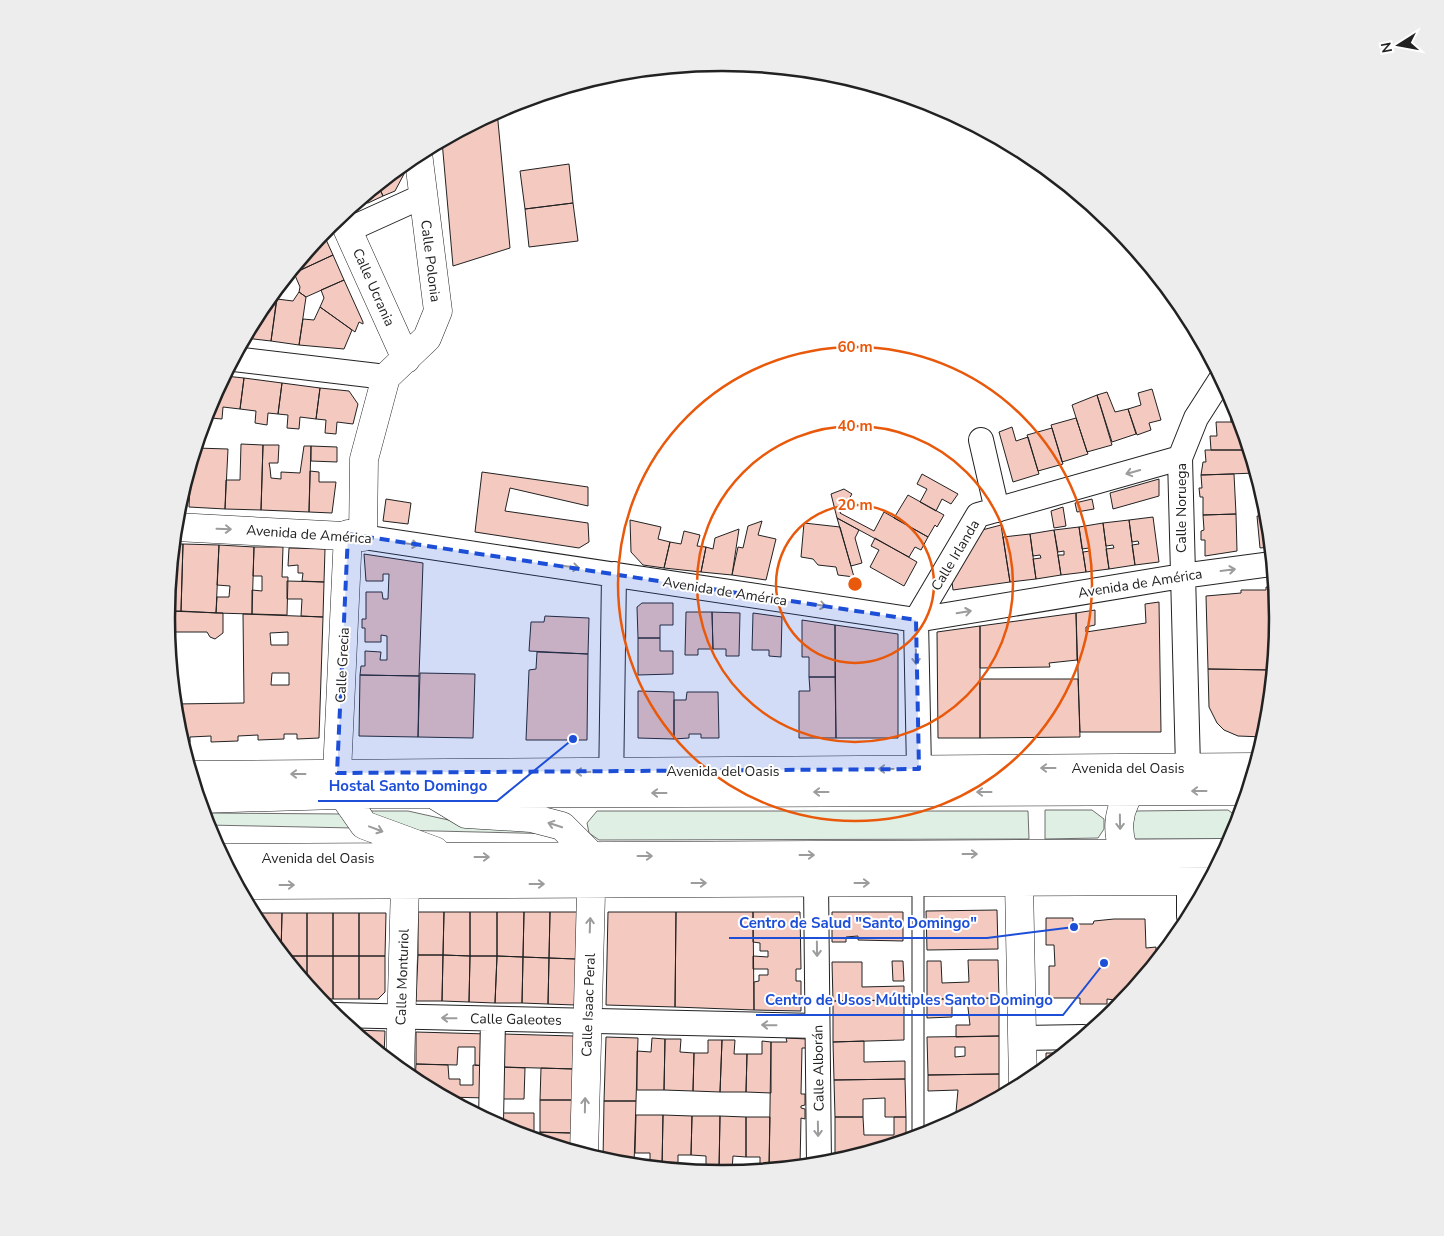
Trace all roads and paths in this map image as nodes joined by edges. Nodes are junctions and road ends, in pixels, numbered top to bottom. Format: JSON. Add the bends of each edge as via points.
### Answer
{"nodes":[{"id":1,"x":419,"y":162,"type":"edge"},
{"id":2,"x":423,"y":196,"type":"junction"},
{"id":3,"x":345,"y":222,"type":"edge"},
{"id":4,"x":406,"y":359,"type":"junction"},
{"id":5,"x":241,"y":360,"type":"edge"},
{"id":6,"x":386,"y":376,"type":"junction"},
{"id":7,"x":1217,"y":386,"type":"edge"},
{"id":8,"x":981,"y":440,"type":"dead end"},
{"id":9,"x":1180,"y":458,"type":"junction"},
{"id":10,"x":997,"y":510,"type":"junction"},
{"id":11,"x":183,"y":527,"type":"edge"},
{"id":12,"x":355,"y":536,"type":"junction"},
{"id":13,"x":1266,"y":565,"type":"edge"},
{"id":14,"x":614,"y":574,"type":"junction"},
{"id":15,"x":1182,"y":576,"type":"junction"},
{"id":16,"x":916,"y":620,"type":"junction"},
{"id":17,"x":1242,"y":767,"type":"edge"},
{"id":18,"x":1152,"y":768,"type":"junction"},
{"id":19,"x":1188,"y":768,"type":"junction"},
{"id":20,"x":919,"y":769,"type":"junction"},
{"id":21,"x":198,"y":774,"type":"edge"},
{"id":22,"x":611,"y":782,"type":"junction"},
{"id":23,"x":340,"y":784,"type":"junction"},
{"id":24,"x":1130,"y":791,"type":"junction"},
{"id":25,"x":1241,"y":791,"type":"edge"},
{"id":26,"x":433,"y":794,"type":"junction"},
{"id":27,"x":206,"y":798,"type":"edge"},
{"id":28,"x":1123,"y":853,"type":"junction"},
{"id":29,"x":1215,"y":853,"type":"edge"},
{"id":30,"x":592,"y":856,"type":"junction"},
{"id":31,"x":450,"y":857,"type":"junction"},
{"id":32,"x":231,"y":858,"type":"edge"},
{"id":33,"x":1199,"y":881,"type":"edge"},
{"id":34,"x":918,"y":882,"type":"junction"},
{"id":35,"x":1019,"y":882,"type":"junction"},
{"id":36,"x":1140,"y":882,"type":"junction"},
{"id":37,"x":816,"y":883,"type":"junction"},
{"id":38,"x":405,"y":884,"type":"junction"},
{"id":39,"x":591,"y":884,"type":"junction"},
{"id":40,"x":246,"y":885,"type":"edge"},
{"id":41,"x":347,"y":1015,"type":"edge"},
{"id":42,"x":401,"y":1017,"type":"junction"},
{"id":43,"x":493,"y":1019,"type":"junction"},
{"id":44,"x":587,"y":1021,"type":"junction"},
{"id":45,"x":817,"y":1026,"type":"junction"},
{"id":46,"x":1072,"y":1037,"type":"edge"},
{"id":47,"x":1022,"y":1038,"type":"junction"},
{"id":48,"x":400,"y":1060,"type":"edge"},
{"id":49,"x":1023,"y":1075,"type":"edge"},
{"id":50,"x":491,"y":1113,"type":"edge"},
{"id":51,"x":918,"y":1128,"type":"edge"},
{"id":52,"x":584,"y":1147,"type":"edge"},
{"id":53,"x":819,"y":1156,"type":"edge"}],
"edges":[{"from":1,"to":2,"type":"street","name":"Calle Polonia"},
{"from":2,"to":3,"type":"street"},
{"from":2,"to":4,"type":"street","name":"Calle Polonia","via":[[438,312],[427,338]]},
{"from":3,"to":4,"type":"street","name":"Calle Ucrania"},
{"from":4,"to":6,"type":"street"},
{"from":5,"to":6,"type":"street"},
{"from":6,"to":12,"type":"street","name":"Calle Grecia","via":[[364,459]]},
{"from":7,"to":9,"type":"street","name":"Calle Noruega","via":[[1196,418]]},
{"from":8,"to":10,"type":"street"},
{"from":9,"to":10,"type":"street","name":"Calle Irlanda","one_way":true},
{"from":9,"to":15,"type":"street","name":"Calle Noruega"},
{"from":10,"to":16,"type":"street","name":"Calle Irlanda","via":[[978,515]]},
{"from":11,"to":12,"type":"street","name":"Avenida de América","one_way":true},
{"from":12,"to":14,"type":"street","name":"Avenida de América","one_way":true},
{"from":12,"to":23,"type":"street","name":"Calle Grecia"},
{"from":15,"to":13,"type":"street","name":"Avenida de América","one_way":true},
{"from":14,"to":16,"type":"street","name":"Avenida de América","one_way":true},
{"from":14,"to":22,"type":"street"},
{"from":16,"to":15,"type":"street","name":"Avenida de América","one_way":true},
{"from":15,"to":19,"type":"street","name":"Calle Noruega"},
{"from":16,"to":20,"type":"street","one_way":true},
{"from":17,"to":19,"type":"street","name":"Avenida del Oasis"},
{"from":18,"to":19,"type":"street","name":"Avenida del Oasis"},
{"from":18,"to":20,"type":"street","name":"Avenida del Oasis","one_way":true},
{"from":18,"to":24,"type":"street"},
{"from":20,"to":22,"type":"street","name":"Avenida del Oasis","one_way":true},
{"from":23,"to":21,"type":"street","name":"Avenida del Oasis","one_way":true},
{"from":22,"to":23,"type":"street","name":"Avenida del Oasis","one_way":true},
{"from":24,"to":22,"type":"street","name":"Avenida del Oasis","one_way":true},
{"from":22,"to":26,"type":"street","name":"Avenida del Oasis"},
{"from":23,"to":26,"type":"street","name":"Avenida del Oasis"},
{"from":23,"to":27,"type":"street","name":"Avenida del Oasis"},
{"from":23,"to":31,"type":"street","one_way":true,"via":[[364,825]]},
{"from":25,"to":24,"type":"street","name":"Avenida del Oasis","one_way":true},
{"from":24,"to":28,"type":"street","one_way":true,"via":[[1118,817]]},
{"from":30,"to":26,"type":"street","one_way":true,"via":[[562,826],[531,818],[466,814]]},
{"from":28,"to":29,"type":"street","name":"Avenida del Oasis"},
{"from":30,"to":28,"type":"street","name":"Avenida del Oasis","one_way":true},
{"from":28,"to":36,"type":"street"},
{"from":31,"to":30,"type":"street","name":"Avenida del Oasis","one_way":true},
{"from":30,"to":39,"type":"street","name":"Calle Isaac Peral"},
{"from":31,"to":32,"type":"street","name":"Avenida del Oasis"},
{"from":33,"to":36,"type":"street","name":"Avenida del Oasis"},
{"from":34,"to":35,"type":"street","name":"Avenida del Oasis"},
{"from":37,"to":34,"type":"street","name":"Avenida del Oasis","one_way":true},
{"from":34,"to":51,"type":"lane"},
{"from":35,"to":36,"type":"street","name":"Avenida del Oasis"},
{"from":35,"to":47,"type":"street"},
{"from":39,"to":37,"type":"street","name":"Avenida del Oasis","one_way":true},
{"from":37,"to":45,"type":"street","name":"Calle Alborán","one_way":true},
{"from":38,"to":39,"type":"street","name":"Avenida del Oasis","one_way":true},
{"from":40,"to":38,"type":"street","name":"Avenida del Oasis","one_way":true},
{"from":38,"to":42,"type":"street","name":"Calle Monturiol"},
{"from":44,"to":39,"type":"street","name":"Calle Isaac Peral","one_way":true},
{"from":41,"to":42,"type":"street","name":"Calle Galeotes"},
{"from":43,"to":42,"type":"street","name":"Calle Galeotes","one_way":true},
{"from":42,"to":48,"type":"street","name":"Calle Monturiol"},
{"from":43,"to":44,"type":"street","name":"Calle Galeotes"},
{"from":43,"to":50,"type":"street"},
{"from":45,"to":44,"type":"street","name":"Calle Galeotes","one_way":true},
{"from":52,"to":44,"type":"street","name":"Calle Isaac Peral","one_way":true},
{"from":45,"to":53,"type":"street","name":"Calle Alborán","one_way":true},
{"from":46,"to":47,"type":"street"},
{"from":47,"to":49,"type":"street"}]}
